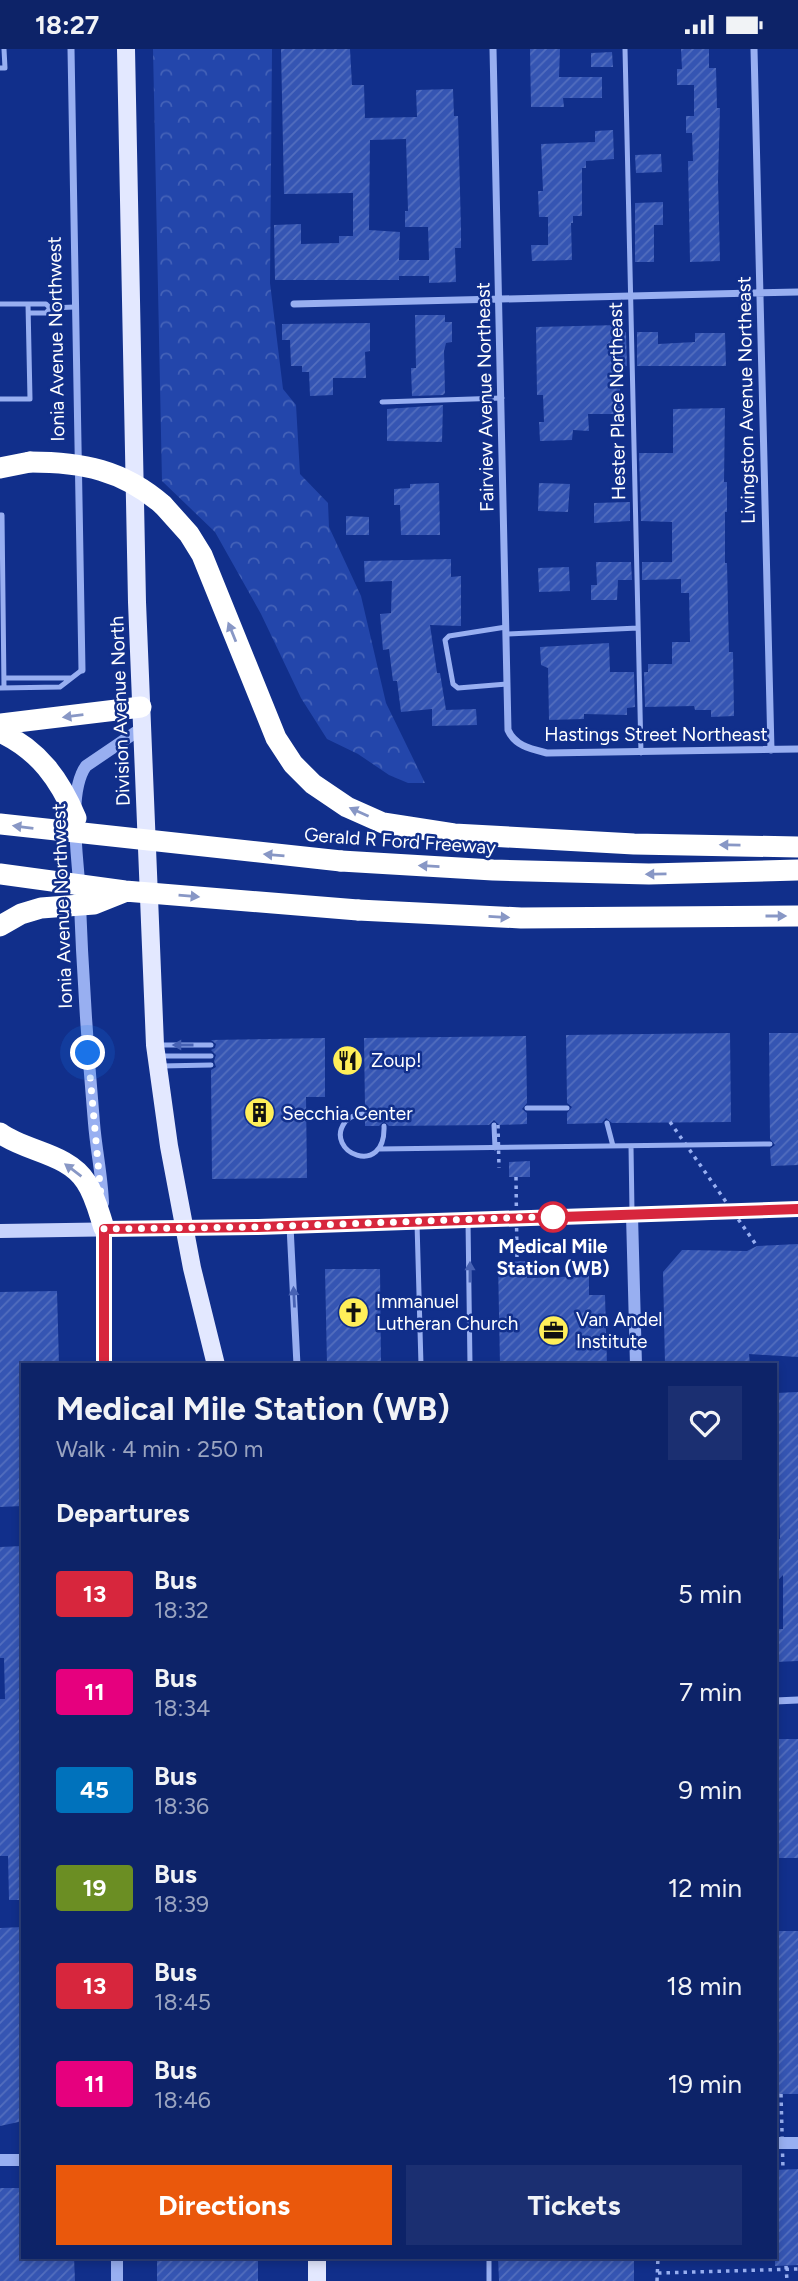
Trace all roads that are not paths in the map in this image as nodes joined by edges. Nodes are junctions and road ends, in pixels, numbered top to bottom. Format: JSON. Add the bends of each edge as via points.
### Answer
{"nodes":[{"id":1,"x":4,"y":49,"type":"edge"},
{"id":2,"x":71,"y":49,"type":"edge"},
{"id":3,"x":126,"y":49,"type":"edge"},
{"id":4,"x":493,"y":49,"type":"edge"},
{"id":5,"x":625,"y":49,"type":"edge"},
{"id":6,"x":754,"y":49,"type":"edge"},
{"id":7,"x":0,"y":68,"type":"edge"},
{"id":8,"x":798,"y":292,"type":"edge"},
{"id":9,"x":759,"y":294,"type":"junction"},
{"id":10,"x":631,"y":295,"type":"junction"},
{"id":11,"x":498,"y":298,"type":"junction"},
{"id":12,"x":0,"y":304,"type":"edge"},
{"id":13,"x":29,"y":304,"type":"junction"},
{"id":14,"x":294,"y":304,"type":"dead end"},
{"id":15,"x":75,"y":307,"type":"junction"},
{"id":16,"x":50,"y":308,"type":"junction"},
{"id":17,"x":29,"y":313,"type":"junction"},
{"id":18,"x":502,"y":398,"type":"junction"},
{"id":19,"x":0,"y":399,"type":"edge"},
{"id":20,"x":382,"y":403,"type":"dead end"},
{"id":21,"x":0,"y":468,"type":"edge"},
{"id":22,"x":0,"y":516,"type":"edge"},
{"id":23,"x":638,"y":628,"type":"junction"},
{"id":24,"x":506,"y":630,"type":"junction"},
{"id":25,"x":82,"y":670,"type":"joint"},
{"id":26,"x":4,"y":678,"type":"junction"},
{"id":27,"x":71,"y":678,"type":"junction"},
{"id":28,"x":507,"y":684,"type":"junction"},
{"id":29,"x":2,"y":688,"type":"edge"},
{"id":30,"x":141,"y":718,"type":"junction"},
{"id":31,"x":0,"y":724,"type":"edge"},
{"id":32,"x":0,"y":732,"type":"edge"},
{"id":33,"x":516,"y":742,"type":"joint"},
{"id":34,"x":798,"y":749,"type":"edge"},
{"id":35,"x":771,"y":750,"type":"junction"},
{"id":36,"x":641,"y":753,"type":"junction"},
{"id":37,"x":76,"y":818,"type":"junction"},
{"id":38,"x":0,"y":824,"type":"edge"},
{"id":39,"x":798,"y":846,"type":"edge"},
{"id":40,"x":798,"y":870,"type":"edge"},
{"id":41,"x":0,"y":874,"type":"edge"},
{"id":42,"x":125,"y":891,"type":"junction"},
{"id":43,"x":798,"y":916,"type":"edge"},
{"id":44,"x":0,"y":926,"type":"edge"},
{"id":45,"x":211,"y":1045,"type":"dead end"},
{"id":46,"x":157,"y":1056,"type":"junction"},
{"id":47,"x":211,"y":1056,"type":"dead end"},
{"id":48,"x":211,"y":1065,"type":"dead end"},
{"id":49,"x":527,"y":1108,"type":"dead end"},
{"id":50,"x":567,"y":1108,"type":"dead end"},
{"id":51,"x":365,"y":1114,"type":"dead end"},
{"id":52,"x":607,"y":1123,"type":"dead end"},
{"id":53,"x":496,"y":1125,"type":"road end"},
{"id":54,"x":384,"y":1126,"type":"dead end"},
{"id":55,"x":0,"y":1133,"type":"edge"},
{"id":56,"x":770,"y":1144,"type":"dead end"},
{"id":57,"x":613,"y":1146,"type":"junction"},
{"id":58,"x":631,"y":1146,"type":"junction"},
{"id":59,"x":495,"y":1148,"type":"junction"},
{"id":60,"x":379,"y":1149,"type":"junction"},
{"id":61,"x":798,"y":1209,"type":"edge"},
{"id":62,"x":632,"y":1215,"type":"junction"},
{"id":63,"x":468,"y":1219,"type":"junction"},
{"id":64,"x":417,"y":1220,"type":"junction"},
{"id":65,"x":290,"y":1225,"type":"junction"},
{"id":66,"x":104,"y":1229,"type":"junction"},
{"id":67,"x":0,"y":1231,"type":"edge"},
{"id":68,"x":104,"y":1363,"type":"edge"},
{"id":69,"x":216,"y":1363,"type":"edge"},
{"id":70,"x":297,"y":1363,"type":"edge"},
{"id":71,"x":421,"y":1363,"type":"edge"},
{"id":72,"x":470,"y":1363,"type":"edge"},
{"id":73,"x":636,"y":1363,"type":"edge"},
{"id":74,"x":798,"y":1700,"type":"edge"},
{"id":75,"x":777,"y":1701,"type":"edge"},
{"id":76,"x":777,"y":2143,"type":"edge"},
{"id":77,"x":798,"y":2143,"type":"edge"},
{"id":78,"x":0,"y":2160,"type":"edge"},
{"id":79,"x":21,"y":2160,"type":"edge"},
{"id":80,"x":117,"y":2259,"type":"edge"},
{"id":81,"x":317,"y":2259,"type":"edge"},
{"id":82,"x":489,"y":2259,"type":"edge"},
{"id":83,"x":117,"y":2281,"type":"edge"},
{"id":84,"x":317,"y":2281,"type":"edge"},
{"id":85,"x":489,"y":2281,"type":"edge"}],
"edges":[{"from":1,"to":7,"type":"lane","via":[[5,68]]},
{"from":2,"to":15,"type":"street","name":"Ionia Avenue Northwest"},
{"from":3,"to":30,"type":"main road","name":"Division Avenue North"},
{"from":4,"to":11,"type":"street","name":"Fairview Avenue Northeast"},
{"from":5,"to":10,"type":"lane","name":"Hester Place Northeast"},
{"from":6,"to":9,"type":"street","name":"Livingston Avenue Northeast"},
{"from":8,"to":9,"type":"street"},
{"from":9,"to":10,"type":"street"},
{"from":9,"to":35,"type":"street","name":"Livingston Avenue Northeast"},
{"from":10,"to":11,"type":"street"},
{"from":10,"to":23,"type":"lane","name":"Hester Place Northeast"},
{"from":11,"to":14,"type":"street"},
{"from":11,"to":18,"type":"street","name":"Fairview Avenue Northeast"},
{"from":12,"to":13,"type":"lane"},
{"from":13,"to":16,"type":"lane"},
{"from":13,"to":17,"type":"lane"},
{"from":15,"to":16,"type":"lane"},
{"from":15,"to":25,"type":"street","name":"Ionia Avenue Northwest"},
{"from":16,"to":17,"type":"lane","via":[[46,313]]},
{"from":17,"to":19,"type":"lane","via":[[30,399]]},
{"from":18,"to":20,"type":"lane"},
{"from":18,"to":24,"type":"street","name":"Fairview Avenue Northeast"},
{"from":39,"to":21,"type":"highway","one_way":true,"bridge":true,"via":[[454,834],[383,823],[347,807],[313,784],[276,738],[202,555],[163,505],[137,485],[92,467],[30,462]]},
{"from":22,"to":26,"type":"lane"},
{"from":23,"to":24,"type":"lane"},
{"from":23,"to":36,"type":"lane","name":"Hester Place Northeast"},
{"from":24,"to":28,"type":"street","name":"Fairview Avenue Northeast"},
{"from":24,"to":28,"type":"lane","via":[[445,640],[457,688]]},
{"from":25,"to":27,"type":"lane"},
{"from":26,"to":27,"type":"lane"},
{"from":26,"to":29,"type":"lane"},
{"from":27,"to":29,"type":"lane","via":[[60,687]]},
{"from":28,"to":33,"type":"street","name":"Fairview Avenue Northeast","via":[[508,730]]},
{"from":30,"to":31,"type":"highway","one_way":true},
{"from":30,"to":37,"type":"street","name":"Ionia Avenue Northwest","via":[[81,773]]},
{"from":30,"to":46,"type":"main road","name":"Division Avenue North"},
{"from":32,"to":37,"type":"highway","via":[[38,757],[64,790]]},
{"from":33,"to":36,"type":"street","name":"Hastings Street Northeast","via":[[547,753]]},
{"from":34,"to":35,"type":"street","name":"Hastings Street Northeast"},
{"from":35,"to":36,"type":"street","name":"Hastings Street Northeast"},
{"from":37,"to":66,"type":"street","name":"Ionia Avenue Northwest","via":[[82,979]]},
{"from":40,"to":38,"type":"highway","name":"Gerald R Ford Freeway","one_way":true,"bridge":true,"via":[[649,874],[493,870],[341,861]]},
{"from":41,"to":42,"type":"highway","bridge":true},
{"from":42,"to":43,"type":"highway","one_way":true,"bridge":true,"via":[[521,918]]},
{"from":42,"to":44,"type":"highway","bridge":true,"via":[[94,904],[41,908]]},
{"from":45,"to":46,"type":"lane","one_way":true},
{"from":46,"to":47,"type":"lane"},
{"from":46,"to":48,"type":"lane"},
{"from":46,"to":69,"type":"main road","name":"Division Avenue North","via":[[189,1254]]},
{"from":49,"to":50,"type":"lane"},
{"from":51,"to":60,"type":"lane","via":[[343,1125],[341,1139],[354,1155],[368,1156]]},
{"from":52,"to":57,"type":"lane"},
{"from":53,"to":59,"type":"lane"},
{"from":54,"to":60,"type":"lane"},
{"from":66,"to":55,"type":"highway","one_way":true,"via":[[90,1189],[74,1168]]},
{"from":56,"to":58,"type":"lane"},
{"from":57,"to":58,"type":"lane"},
{"from":57,"to":59,"type":"lane"},
{"from":58,"to":62,"type":"lane"},
{"from":59,"to":60,"type":"lane"},
{"from":61,"to":62,"type":"main road"},
{"from":62,"to":63,"type":"main road"},
{"from":62,"to":73,"type":"street"},
{"from":63,"to":64,"type":"main road"},
{"from":72,"to":63,"type":"lane","one_way":true},
{"from":64,"to":65,"type":"main road"},
{"from":64,"to":71,"type":"lane"},
{"from":65,"to":66,"type":"main road","bridge":true},
{"from":70,"to":65,"type":"street","one_way":true},
{"from":66,"to":67,"type":"main road"},
{"from":66,"to":68,"type":"street","name":"Ionia Avenue Northwest"},
{"from":74,"to":75,"type":"street"},
{"from":76,"to":77,"type":"street"},
{"from":78,"to":79,"type":"street"},
{"from":80,"to":83,"type":"street"},
{"from":81,"to":84,"type":"main road"},
{"from":82,"to":85,"type":"lane"}]}
